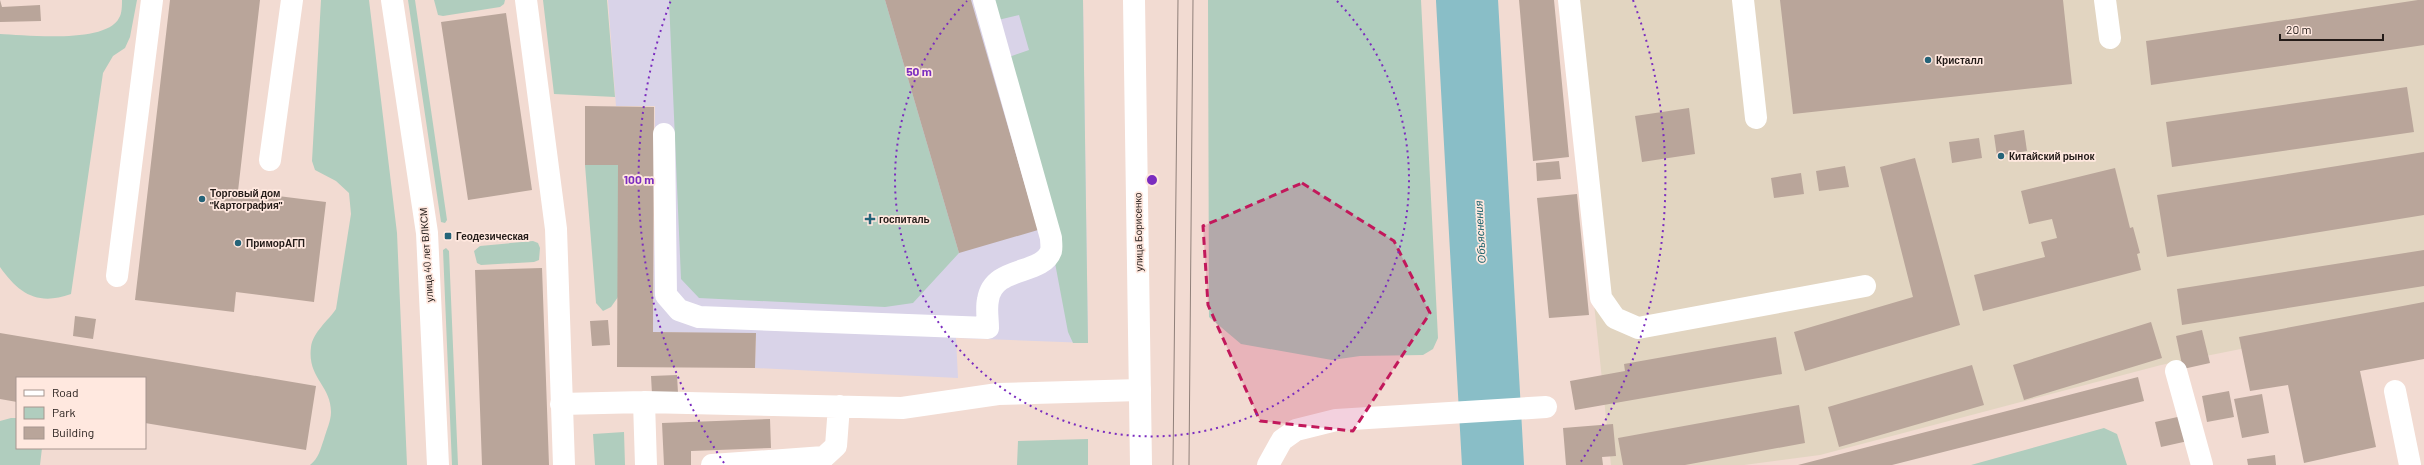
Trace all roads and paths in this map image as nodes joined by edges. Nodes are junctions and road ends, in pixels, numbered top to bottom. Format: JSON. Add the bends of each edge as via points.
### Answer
{"nodes":[{"id":1,"x":152,"y":0,"type":"edge"},
{"id":2,"x":292,"y":0,"type":"edge"},
{"id":3,"x":392,"y":0,"type":"edge"},
{"id":4,"x":526,"y":0,"type":"edge"},
{"id":5,"x":984,"y":0,"type":"edge"},
{"id":6,"x":1134,"y":0,"type":"edge"},
{"id":7,"x":1569,"y":0,"type":"edge"},
{"id":8,"x":1743,"y":0,"type":"edge"},
{"id":9,"x":2105,"y":0,"type":"edge"},
{"id":10,"x":2110,"y":38,"type":"dead end"},
{"id":11,"x":1756,"y":118,"type":"dead end"},
{"id":12,"x":664,"y":134,"type":"dead end"},
{"id":13,"x":270,"y":160,"type":"dead end"},
{"id":14,"x":117,"y":276,"type":"dead end"},
{"id":15,"x":1865,"y":286,"type":"dead end"},
{"id":16,"x":2176,"y":371,"type":"dead end"},
{"id":17,"x":1140,"y":390,"type":"junction"},
{"id":18,"x":2395,"y":390,"type":"dead end"},
{"id":19,"x":644,"y":402,"type":"junction"},
{"id":20,"x":561,"y":404,"type":"junction"},
{"id":21,"x":839,"y":406,"type":"junction"},
{"id":22,"x":1546,"y":407,"type":"dead end"},
{"id":23,"x":438,"y":465,"type":"edge"},
{"id":24,"x":564,"y":465,"type":"edge"},
{"id":25,"x":646,"y":465,"type":"edge"},
{"id":26,"x":712,"y":465,"type":"edge"},
{"id":27,"x":1141,"y":465,"type":"edge"},
{"id":28,"x":1268,"y":465,"type":"edge"},
{"id":29,"x":2202,"y":465,"type":"edge"},
{"id":30,"x":2410,"y":465,"type":"edge"}],
"edges":[{"from":1,"to":14,"type":"main road"},
{"from":2,"to":13,"type":"main road"},
{"from":3,"to":23,"type":"main road","name":"улица 40 лет ВЛКСМ","via":[[427,233]]},
{"from":4,"to":20,"type":"main road","via":[[556,229]]},
{"from":5,"to":12,"type":"main road","via":[[1051,238],[1051,251],[1044,261],[1005,276],[995,283],[988,299],[988,328],[699,317],[679,310],[666,295]]},
{"from":6,"to":17,"type":"main road","name":"улица Борисенко"},
{"from":7,"to":15,"type":"main road","via":[[1601,298],[1615,318],[1638,328]]},
{"from":8,"to":11,"type":"main road"},
{"from":9,"to":10,"type":"main road"},
{"from":16,"to":29,"type":"main road"},
{"from":17,"to":21,"type":"main road","via":[[998,394],[902,408]]},
{"from":17,"to":27,"type":"main road","name":"улица Борисенко"},
{"from":18,"to":30,"type":"main road"},
{"from":19,"to":20,"type":"main road"},
{"from":19,"to":21,"type":"main road"},
{"from":19,"to":25,"type":"main road"},
{"from":20,"to":24,"type":"main road"},
{"from":21,"to":26,"type":"main road","via":[[836,446],[824,457]]},
{"from":22,"to":28,"type":"main road","via":[[1336,420],[1296,430],[1282,440]]}]}
